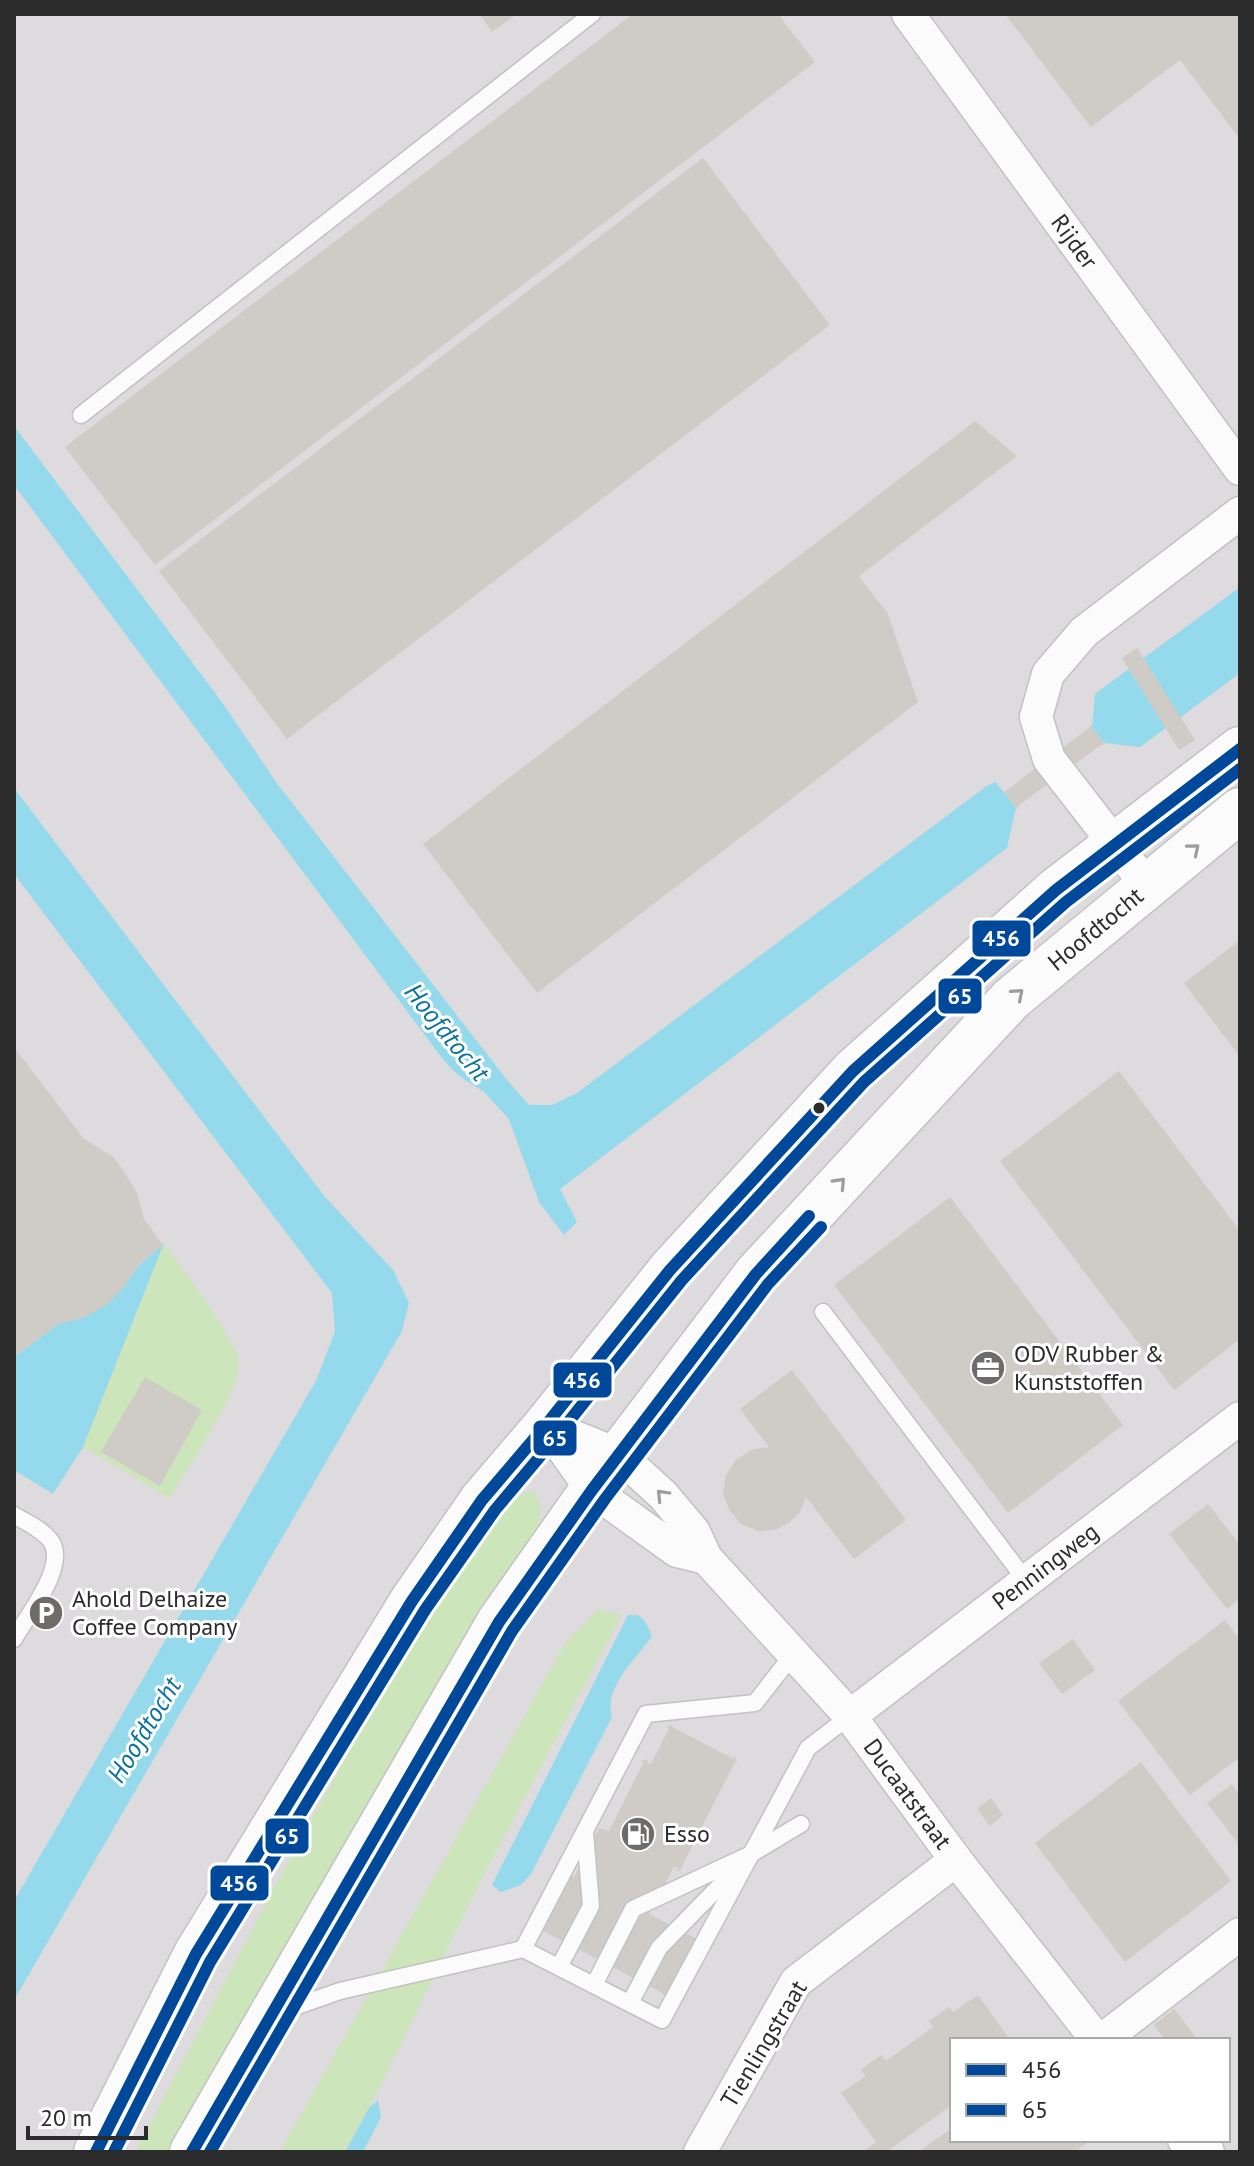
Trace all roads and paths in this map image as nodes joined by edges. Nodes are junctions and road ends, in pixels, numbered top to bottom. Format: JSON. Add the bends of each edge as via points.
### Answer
{"nodes":[{"id":1,"x":592,"y":14,"type":"edge"},
{"id":2,"x":908,"y":14,"type":"edge"},
{"id":3,"x":81,"y":415,"type":"dead end"},
{"id":4,"x":1240,"y":469,"type":"edge"},
{"id":5,"x":1240,"y":513,"type":"edge"},
{"id":6,"x":1240,"y":749,"type":"edge"},
{"id":7,"x":1240,"y":810,"type":"edge"},
{"id":8,"x":1114,"y":843,"type":"junction"},
{"id":9,"x":1148,"y":887,"type":"junction"},
{"id":10,"x":823,"y":1312,"type":"dead end"},
{"id":11,"x":1240,"y":1418,"type":"edge"},
{"id":12,"x":546,"y":1425,"type":"junction"},
{"id":13,"x":619,"y":1455,"type":"junction"},
{"id":14,"x":592,"y":1490,"type":"junction"},
{"id":15,"x":14,"y":1515,"type":"edge"},
{"id":16,"x":706,"y":1558,"type":"junction"},
{"id":17,"x":1027,"y":1582,"type":"junction"},
{"id":18,"x":14,"y":1639,"type":"edge"},
{"id":19,"x":794,"y":1653,"type":"junction"},
{"id":20,"x":850,"y":1716,"type":"junction"},
{"id":21,"x":801,"y":1824,"type":"dead end"},
{"id":22,"x":585,"y":1831,"type":"junction"},
{"id":23,"x":751,"y":1854,"type":"junction"},
{"id":24,"x":956,"y":1860,"type":"junction"},
{"id":25,"x":1240,"y":1934,"type":"edge"},
{"id":26,"x":523,"y":1949,"type":"junction"},
{"id":27,"x":559,"y":1967,"type":"junction"},
{"id":28,"x":594,"y":1985,"type":"junction"},
{"id":29,"x":630,"y":2003,"type":"junction"},
{"id":30,"x":274,"y":2014,"type":"junction"},
{"id":31,"x":1098,"y":2038,"type":"edge"},
{"id":32,"x":1103,"y":2038,"type":"edge"},
{"id":33,"x":1188,"y":2142,"type":"edge"},
{"id":34,"x":96,"y":2152,"type":"edge"},
{"id":35,"x":192,"y":2152,"type":"edge"},
{"id":36,"x":700,"y":2152,"type":"edge"},
{"id":37,"x":1208,"y":2152,"type":"edge"}],
"edges":[{"from":1,"to":3,"type":"lane"},
{"from":2,"to":4,"type":"street","name":"Rijder"},
{"from":5,"to":8,"type":"street","via":[[1084,632],[1048,674],[1036,717],[1049,759]]},
{"from":6,"to":8,"type":"main road"},
{"from":9,"to":7,"type":"main road","name":"Hoofdtocht","one_way":true},
{"from":8,"to":9,"type":"street"},
{"from":8,"to":12,"type":"main road","via":[[853,1071],[670,1270]]},
{"from":13,"to":9,"type":"main road","name":"Hoofdtocht","one_way":true,"via":[[756,1274],[1011,999]]},
{"from":10,"to":17,"type":"lane"},
{"from":11,"to":17,"type":"street","name":"Penningweg"},
{"from":12,"to":13,"type":"street","name":"Ducaatstraat"},
{"from":12,"to":14,"type":"street","name":"Ducaatstraat"},
{"from":12,"to":34,"type":"main road","via":[[482,1500],[412,1601],[196,1954]]},
{"from":13,"to":14,"type":"main road","name":"Hoofdtocht"},
{"from":16,"to":13,"type":"street","name":"Ducaatstraat","one_way":true,"via":[[694,1532],[663,1495]]},
{"from":14,"to":16,"type":"street","name":"Ducaatstraat","via":[[677,1551]]},
{"from":14,"to":30,"type":"main road","name":"Hoofdtocht","via":[[499,1622]]},
{"from":15,"to":18,"type":"lane","via":[[41,1531],[56,1556],[54,1570]]},
{"from":16,"to":19,"type":"street","name":"Ducaatstraat"},
{"from":17,"to":20,"type":"street","name":"Penningweg"},
{"from":19,"to":20,"type":"street","name":"Ducaatstraat"},
{"from":19,"to":22,"type":"lane","via":[[755,1703],[646,1714]]},
{"from":20,"to":23,"type":"lane","via":[[808,1748]]},
{"from":20,"to":24,"type":"street","name":"Ducaatstraat"},
{"from":21,"to":23,"type":"lane"},
{"from":22,"to":26,"type":"lane"},
{"from":22,"to":27,"type":"lane","via":[[591,1906]]},
{"from":23,"to":28,"type":"lane","via":[[633,1909]]},
{"from":23,"to":29,"type":"lane","via":[[659,1948]]},
{"from":23,"to":29,"type":"lane","via":[[662,2020]]},
{"from":24,"to":31,"type":"street","name":"Ducaatstraat"},
{"from":24,"to":36,"type":"street","name":"Tienlingstraat","via":[[796,1982]]},
{"from":25,"to":32,"type":"street","name":"Ducaatstraat"},
{"from":26,"to":27,"type":"lane"},
{"from":26,"to":30,"type":"lane","via":[[340,1991]]},
{"from":27,"to":28,"type":"lane"},
{"from":28,"to":29,"type":"lane"},
{"from":30,"to":35,"type":"main road","name":"Hoofdtocht"},
{"from":33,"to":37,"type":"street"}]}
